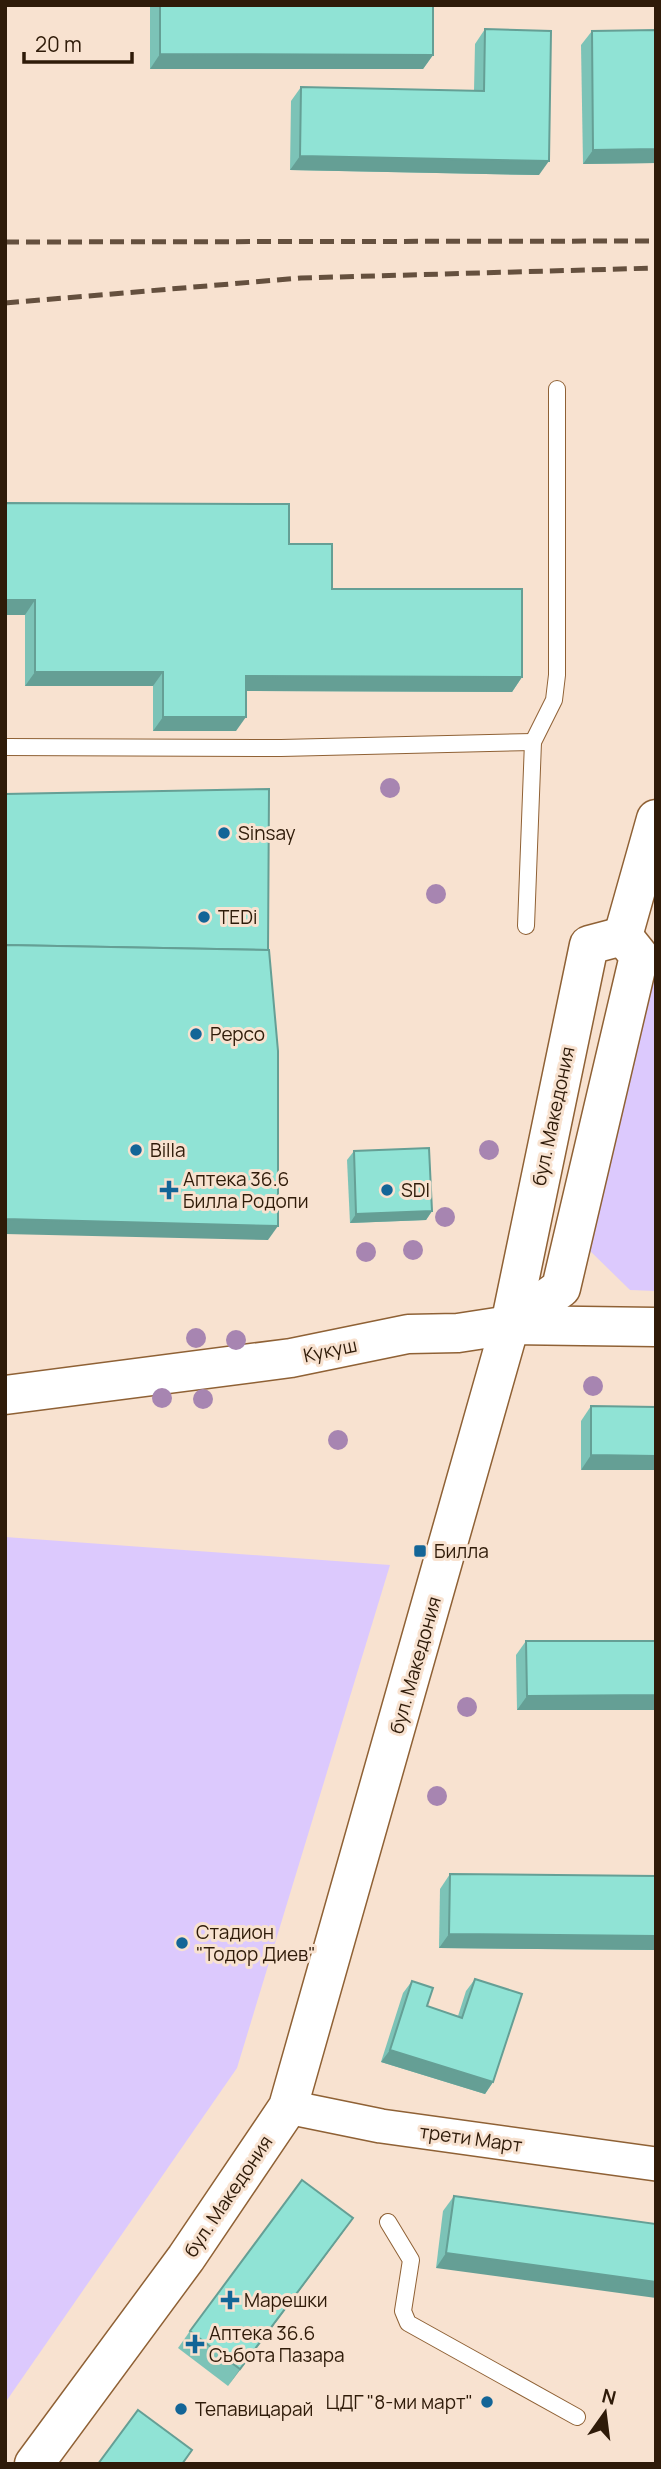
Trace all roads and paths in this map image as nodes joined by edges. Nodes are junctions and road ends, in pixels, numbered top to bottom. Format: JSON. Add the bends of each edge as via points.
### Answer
{"nodes":[{"id":1,"x":557,"y":389,"type":"dead end"},
{"id":2,"x":533,"y":741,"type":"junction"},
{"id":3,"x":5,"y":747,"type":"edge"},
{"id":4,"x":656,"y":819,"type":"edge"},
{"id":5,"x":526,"y":926,"type":"dead end"},
{"id":6,"x":623,"y":936,"type":"junction"},
{"id":7,"x":510,"y":1325,"type":"junction"},
{"id":8,"x":656,"y":1327,"type":"edge"},
{"id":9,"x":5,"y":1395,"type":"edge"},
{"id":10,"x":288,"y":2107,"type":"junction"},
{"id":11,"x":656,"y":2164,"type":"edge"},
{"id":12,"x":388,"y":2222,"type":"dead end"},
{"id":13,"x":577,"y":2417,"type":"dead end"},
{"id":14,"x":34,"y":2464,"type":"edge"}],
"edges":[{"from":1,"to":2,"type":"lane","via":[[557,675],[554,700]]},
{"from":2,"to":3,"type":"lane","via":[[281,748]]},
{"from":2,"to":5,"type":"lane"},
{"from":4,"to":6,"type":"street"},
{"from":6,"to":7,"type":"street","name":"бул. Македония","via":[[589,946]]},
{"from":6,"to":7,"type":"street","via":[[639,956],[561,1288]]},
{"from":7,"to":8,"type":"street","name":"Кукуш"},
{"from":7,"to":9,"type":"street","name":"Кукуш","via":[[408,1334],[291,1358]]},
{"from":7,"to":10,"type":"street","name":"бул. Македония"},
{"from":10,"to":11,"type":"street","name":"трети Март","via":[[381,2126]]},
{"from":10,"to":14,"type":"street","name":"бул. Македония","via":[[186,2258]]},
{"from":12,"to":13,"type":"lane","via":[[411,2260],[403,2311],[408,2323]]}]}
